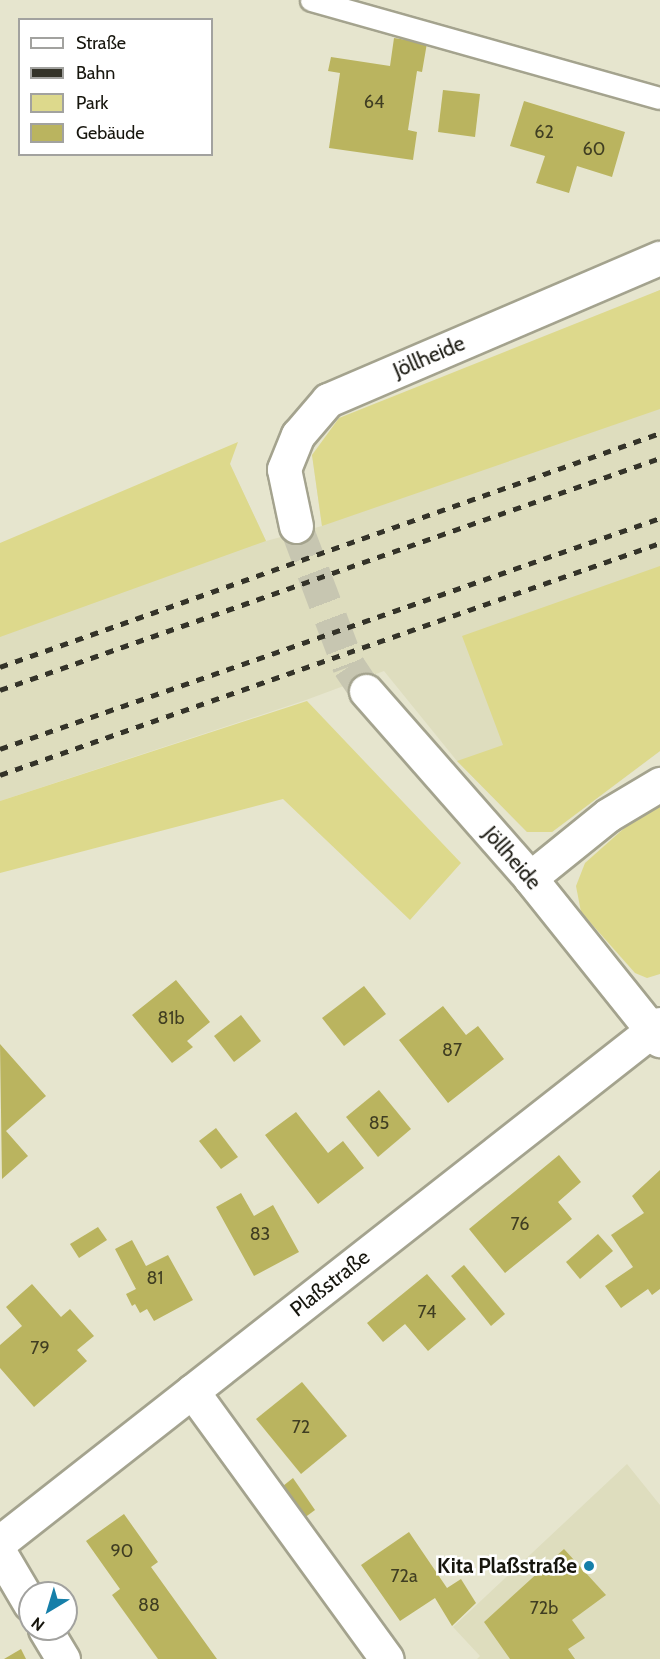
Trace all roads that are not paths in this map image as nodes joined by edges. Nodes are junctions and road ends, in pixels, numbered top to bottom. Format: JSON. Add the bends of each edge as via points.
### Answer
{"nodes":[{"id":1,"x":311,"y":0,"type":"edge"},
{"id":2,"x":660,"y":98,"type":"edge"},
{"id":3,"x":660,"y":258,"type":"edge"},
{"id":4,"x":296,"y":526,"type":"tunnel mouth"},
{"id":5,"x":366,"y":691,"type":"tunnel mouth"},
{"id":6,"x":660,"y":784,"type":"edge"},
{"id":7,"x":530,"y":878,"type":"junction"},
{"id":8,"x":658,"y":1031,"type":"edge"},
{"id":9,"x":192,"y":1391,"type":"junction"},
{"id":10,"x":0,"y":1542,"type":"edge"},
{"id":11,"x":0,"y":1553,"type":"edge"},
{"id":12,"x":18,"y":1584,"type":"edge"},
{"id":13,"x":52,"y":1641,"type":"edge"},
{"id":14,"x":63,"y":1659,"type":"edge"},
{"id":15,"x":387,"y":1659,"type":"edge"}],
"edges":[{"from":1,"to":2,"type":"lane"},
{"from":3,"to":4,"type":"street","name":"Jöllheide","via":[[328,400],[298,435],[284,469]]},
{"from":5,"to":7,"type":"street","name":"Jöllheide"},
{"from":6,"to":7,"type":"street","via":[[608,815]]},
{"from":7,"to":8,"type":"street","name":"Jöllheide"},
{"from":8,"to":9,"type":"street","name":"Plaßstraße"},
{"from":9,"to":10,"type":"street","name":"Plaßstraße"},
{"from":9,"to":15,"type":"street"},
{"from":11,"to":12,"type":"street"},
{"from":13,"to":14,"type":"street"}]}
